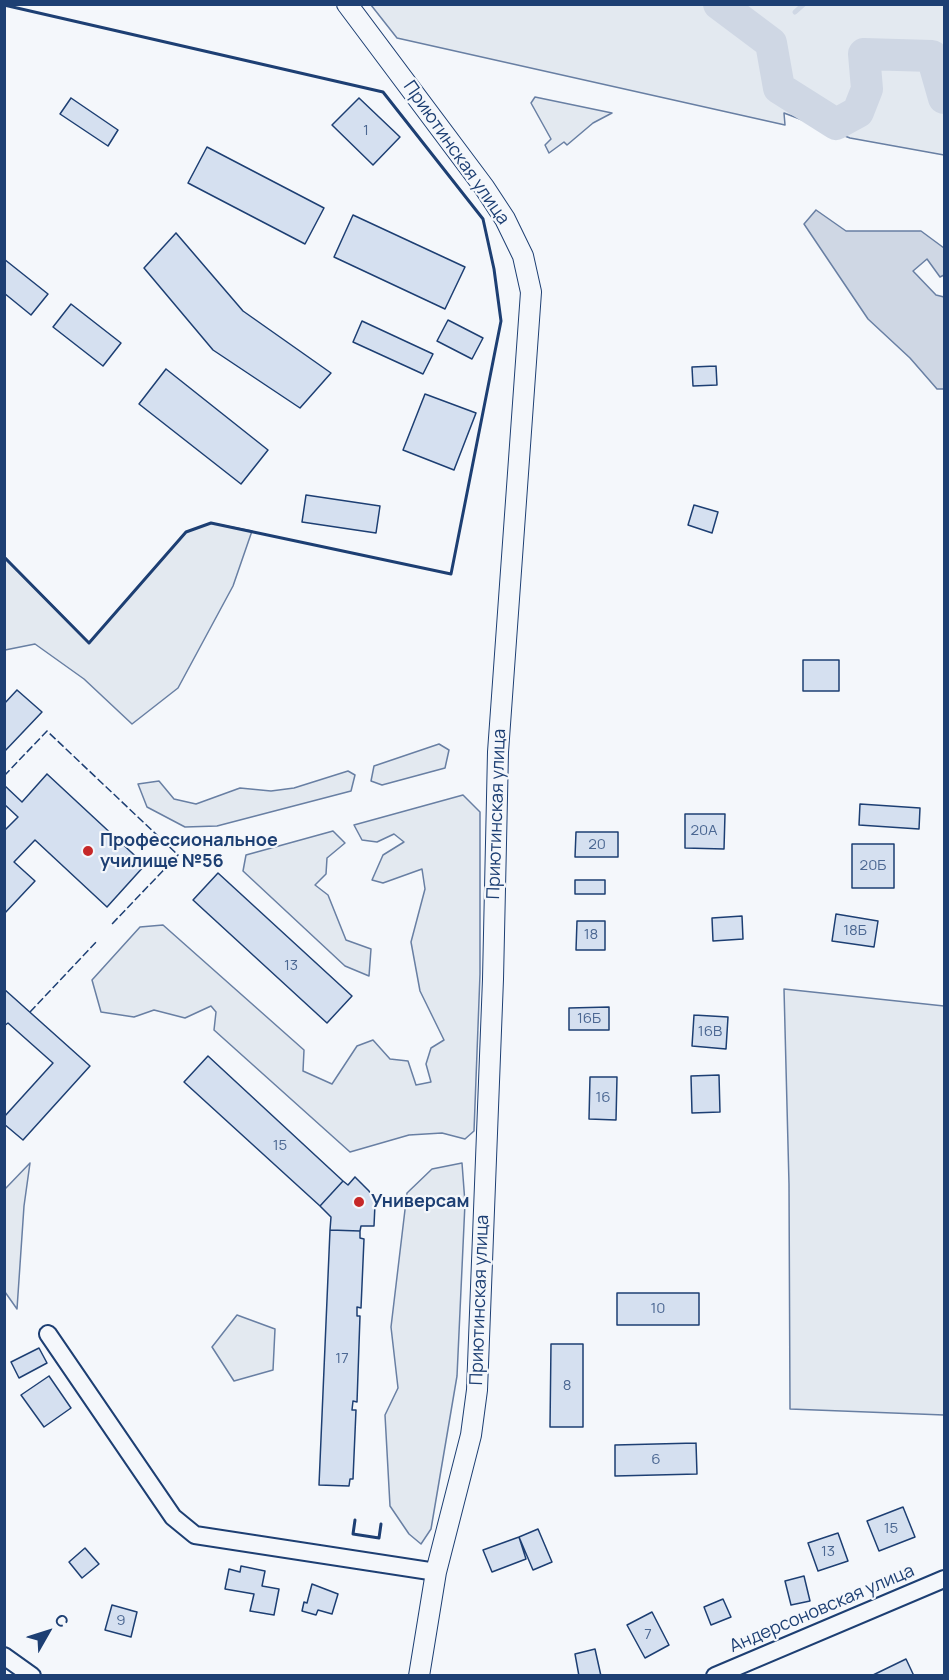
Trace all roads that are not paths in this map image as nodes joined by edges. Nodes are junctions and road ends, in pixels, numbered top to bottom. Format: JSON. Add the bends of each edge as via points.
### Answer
{"nodes":[{"id":1,"x":347,"y":4,"type":"edge"},
{"id":2,"x":48,"y":1334,"type":"dead end"},
{"id":3,"x":436,"y":1572,"type":"junction"},
{"id":4,"x":945,"y":1579,"type":"edge"},
{"id":5,"x":4,"y":1656,"type":"edge"},
{"id":6,"x":32,"y":1676,"type":"edge"},
{"id":7,"x":419,"y":1676,"type":"edge"},
{"id":8,"x":715,"y":1676,"type":"edge"}],
"edges":[{"from":1,"to":3,"type":"street","name":"Приютинская улица","via":[[505,219],[523,256],[531,292],[498,752],[477,1390],[471,1435]]},
{"from":2,"to":3,"type":"street","via":[[172,1518],[195,1536]]},
{"from":3,"to":7,"type":"street","name":"Приютинская улица"},
{"from":4,"to":8,"type":"street","name":"Андерсоновская улица"},
{"from":5,"to":6,"type":"street"}]}
